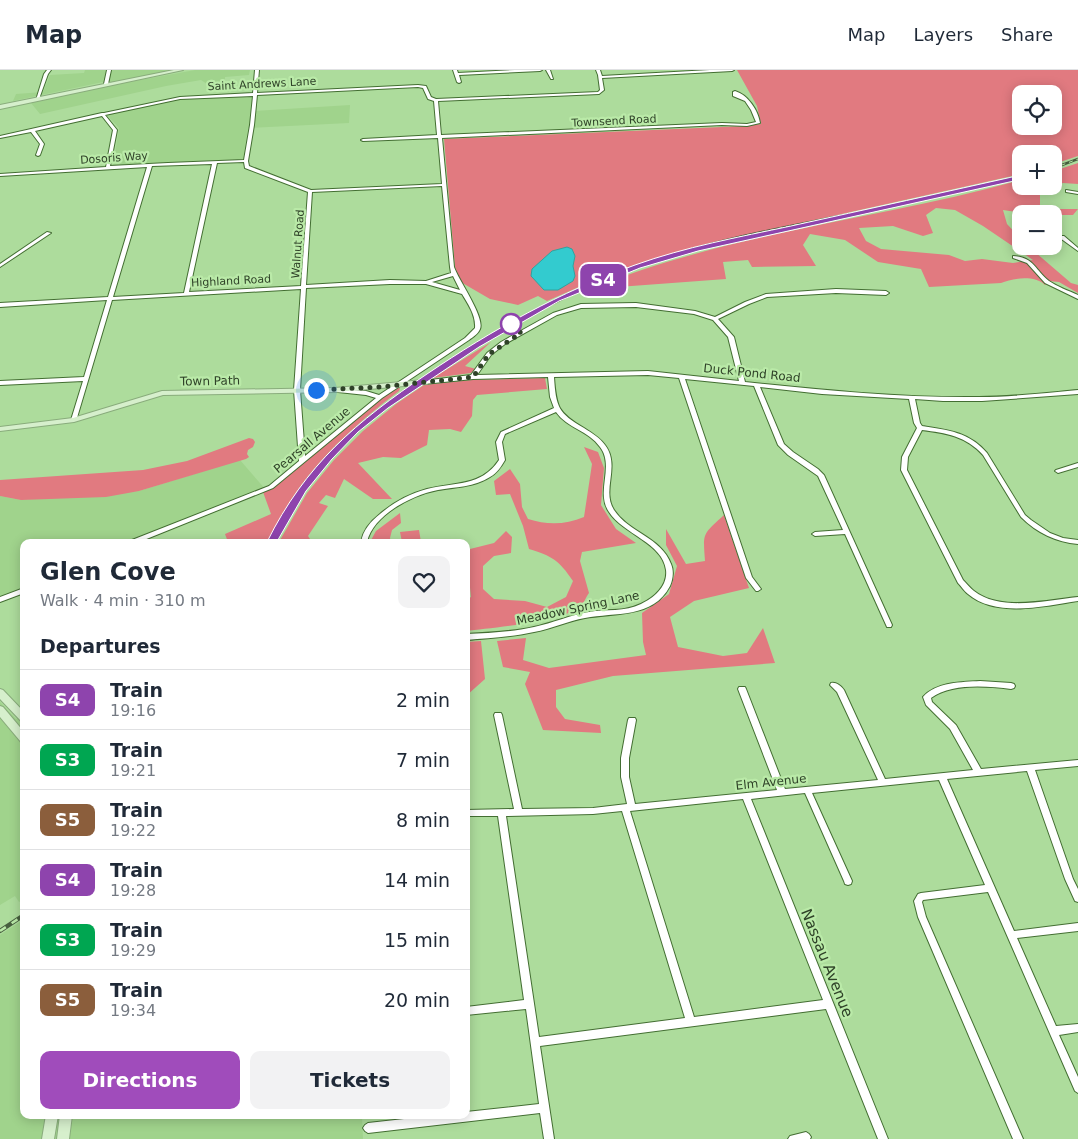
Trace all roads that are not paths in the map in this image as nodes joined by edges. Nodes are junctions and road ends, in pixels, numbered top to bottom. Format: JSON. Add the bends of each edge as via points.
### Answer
{"nodes":[{"id":1,"x":49,"y":70,"type":"edge"},
{"id":2,"x":109,"y":70,"type":"edge"},
{"id":3,"x":181,"y":70,"type":"edge"},
{"id":4,"x":258,"y":70,"type":"edge"},
{"id":5,"x":540,"y":70,"type":"edge"},
{"id":6,"x":548,"y":70,"type":"edge"},
{"id":7,"x":598,"y":70,"type":"edge"},
{"id":8,"x":651,"y":70,"type":"edge"},
{"id":9,"x":732,"y":71,"type":"edge"},
{"id":10,"x":456,"y":72,"type":"edge"},
{"id":11,"x":654,"y":75,"type":"junction"},
{"id":12,"x":552,"y":78,"type":"dead end"},
{"id":13,"x":601,"y":78,"type":"junction"},
{"id":14,"x":460,"y":82,"type":"dead end"},
{"id":15,"x":106,"y":84,"type":"junction"},
{"id":16,"x":256,"y":94,"type":"junction"},
{"id":17,"x":744,"y":98,"type":"dead end"},
{"id":18,"x":37,"y":99,"type":"junction"},
{"id":19,"x":436,"y":100,"type":"junction"},
{"id":20,"x":0,"y":107,"type":"edge"},
{"id":21,"x":102,"y":114,"type":"junction"},
{"id":22,"x":32,"y":130,"type":"junction"},
{"id":23,"x":440,"y":136,"type":"junction"},
{"id":24,"x":0,"y":137,"type":"edge"},
{"id":25,"x":364,"y":140,"type":"dead end"},
{"id":26,"x":38,"y":155,"type":"dead end"},
{"id":27,"x":215,"y":162,"type":"junction"},
{"id":28,"x":247,"y":164,"type":"junction"},
{"id":29,"x":150,"y":165,"type":"junction"},
{"id":30,"x":108,"y":167,"type":"junction"},
{"id":31,"x":0,"y":175,"type":"edge"},
{"id":32,"x":444,"y":185,"type":"junction"},
{"id":33,"x":310,"y":191,"type":"junction"},
{"id":34,"x":1068,"y":191,"type":"dead end"},
{"id":35,"x":1078,"y":193,"type":"edge"},
{"id":36,"x":49,"y":232,"type":"dead end"},
{"id":37,"x":1062,"y":237,"type":"dead end"},
{"id":38,"x":1078,"y":250,"type":"edge"},
{"id":39,"x":1015,"y":257,"type":"dead end"},
{"id":40,"x":0,"y":266,"type":"edge"},
{"id":41,"x":453,"y":274,"type":"junction"},
{"id":42,"x":426,"y":282,"type":"junction"},
{"id":43,"x":304,"y":287,"type":"junction"},
{"id":44,"x":462,"y":292,"type":"junction"},
{"id":45,"x":886,"y":293,"type":"dead end"},
{"id":46,"x":186,"y":294,"type":"junction"},
{"id":47,"x":1078,"y":297,"type":"edge"},
{"id":48,"x":110,"y":299,"type":"junction"},
{"id":49,"x":0,"y":306,"type":"edge"},
{"id":50,"x":715,"y":319,"type":"junction"},
{"id":51,"x":418,"y":372,"type":"junction"},
{"id":52,"x":551,"y":375,"type":"junction"},
{"id":53,"x":681,"y":376,"type":"junction"},
{"id":54,"x":473,"y":377,"type":"junction"},
{"id":55,"x":86,"y":379,"type":"junction"},
{"id":56,"x":422,"y":382,"type":"junction"},
{"id":57,"x":0,"y":383,"type":"edge"},
{"id":58,"x":742,"y":383,"type":"junction"},
{"id":59,"x":398,"y":385,"type":"junction"},
{"id":60,"x":756,"y":385,"type":"junction"},
{"id":61,"x":296,"y":390,"type":"junction"},
{"id":62,"x":335,"y":390,"type":"junction"},
{"id":63,"x":1078,"y":392,"type":"edge"},
{"id":64,"x":380,"y":397,"type":"junction"},
{"id":65,"x":912,"y":397,"type":"junction"},
{"id":66,"x":557,"y":409,"type":"junction"},
{"id":67,"x":74,"y":420,"type":"junction"},
{"id":68,"x":920,"y":428,"type":"junction"},
{"id":69,"x":0,"y":429,"type":"edge"},
{"id":70,"x":302,"y":462,"type":"junction"},
{"id":71,"x":1078,"y":464,"type":"edge"},
{"id":72,"x":1058,"y":471,"type":"dead end"},
{"id":73,"x":847,"y":532,"type":"junction"},
{"id":74,"x":815,"y":534,"type":"dead end"},
{"id":75,"x":142,"y":539,"type":"edge"},
{"id":76,"x":365,"y":539,"type":"edge"},
{"id":77,"x":1078,"y":542,"type":"edge"},
{"id":78,"x":758,"y":589,"type":"dead end"},
{"id":79,"x":20,"y":592,"type":"edge"},
{"id":80,"x":1078,"y":599,"type":"edge"},
{"id":81,"x":0,"y":600,"type":"edge"},
{"id":82,"x":889,"y":625,"type":"dead end"},
{"id":83,"x":470,"y":637,"type":"edge"},
{"id":84,"x":834,"y":686,"type":"dead end"},
{"id":85,"x":1011,"y":686,"type":"dead end"},
{"id":86,"x":742,"y":689,"type":"dead end"},
{"id":87,"x":0,"y":693,"type":"edge"},
{"id":88,"x":0,"y":710,"type":"edge"},
{"id":89,"x":20,"y":714,"type":"edge"},
{"id":90,"x":498,"y":715,"type":"dead end"},
{"id":91,"x":632,"y":720,"type":"dead end"},
{"id":92,"x":20,"y":734,"type":"edge"},
{"id":93,"x":1078,"y":763,"type":"edge"},
{"id":94,"x":1030,"y":768,"type":"junction"},
{"id":95,"x":979,"y":773,"type":"junction"},
{"id":96,"x":942,"y":777,"type":"junction"},
{"id":97,"x":883,"y":782,"type":"junction"},
{"id":98,"x":807,"y":790,"type":"junction"},
{"id":99,"x":782,"y":792,"type":"junction"},
{"id":100,"x":746,"y":796,"type":"junction"},
{"id":101,"x":628,"y":808,"type":"junction"},
{"id":102,"x":470,"y":813,"type":"edge"},
{"id":103,"x":502,"y":813,"type":"junction"},
{"id":104,"x":519,"y":813,"type":"junction"},
{"id":105,"x":848,"y":881,"type":"dead end"},
{"id":106,"x":991,"y":888,"type":"junction"},
{"id":107,"x":1078,"y":898,"type":"edge"},
{"id":108,"x":1078,"y":927,"type":"edge"},
{"id":109,"x":1011,"y":935,"type":"junction"},
{"id":110,"x":529,"y":1004,"type":"junction"},
{"id":111,"x":829,"y":1004,"type":"junction"},
{"id":112,"x":470,"y":1011,"type":"edge"},
{"id":113,"x":691,"y":1022,"type":"junction"},
{"id":114,"x":1078,"y":1028,"type":"edge"},
{"id":115,"x":1054,"y":1031,"type":"junction"},
{"id":116,"x":535,"y":1042,"type":"junction"},
{"id":117,"x":1078,"y":1088,"type":"edge"},
{"id":118,"x":544,"y":1108,"type":"junction"},
{"id":119,"x":470,"y":1116,"type":"edge"},
{"id":120,"x":51,"y":1119,"type":"edge"},
{"id":121,"x":66,"y":1119,"type":"edge"},
{"id":122,"x":447,"y":1119,"type":"edge"},
{"id":123,"x":368,"y":1128,"type":"dead end"},
{"id":124,"x":806,"y":1137,"type":"dead end"},
{"id":125,"x":48,"y":1139,"type":"edge"},
{"id":126,"x":63,"y":1139,"type":"edge"},
{"id":127,"x":548,"y":1139,"type":"edge"},
{"id":128,"x":793,"y":1139,"type":"edge"},
{"id":129,"x":882,"y":1139,"type":"edge"},
{"id":130,"x":1018,"y":1139,"type":"edge"}],
"edges":[{"from":1,"to":18,"type":"street"},
{"from":2,"to":15,"type":"street"},
{"from":3,"to":15,"type":"main road"},
{"from":4,"to":16,"type":"street"},
{"from":5,"to":10,"type":"street"},
{"from":6,"to":12,"type":"street"},
{"from":7,"to":13,"type":"street"},
{"from":8,"to":11,"type":"street"},
{"from":9,"to":11,"type":"street"},
{"from":10,"to":14,"type":"street"},
{"from":11,"to":13,"type":"street"},
{"from":13,"to":19,"type":"street","via":[[602,90],[598,93]]},
{"from":15,"to":18,"type":"main road"},
{"from":16,"to":19,"type":"street","name":"Saint Andrews Lane","via":[[421,86],[426,88],[429,98]]},
{"from":16,"to":21,"type":"street","name":"Saint Andrews Lane","via":[[180,98]]},
{"from":16,"to":28,"type":"street"},
{"from":17,"to":23,"type":"street","name":"Townsend Road","via":[[758,123]]},
{"from":18,"to":20,"type":"main road"},
{"from":19,"to":23,"type":"street"},
{"from":21,"to":22,"type":"street","name":"Saint Andrews Lane"},
{"from":21,"to":30,"type":"street","via":[[115,130]]},
{"from":22,"to":24,"type":"street","name":"Saint Andrews Lane"},
{"from":22,"to":26,"type":"street","via":[[42,144]]},
{"from":23,"to":25,"type":"street"},
{"from":23,"to":32,"type":"street"},
{"from":27,"to":28,"type":"street","name":"Dosoris Way"},
{"from":27,"to":29,"type":"street","name":"Dosoris Way"},
{"from":27,"to":46,"type":"street"},
{"from":28,"to":33,"type":"street"},
{"from":29,"to":30,"type":"street","name":"Dosoris Way"},
{"from":29,"to":48,"type":"street"},
{"from":30,"to":31,"type":"street","name":"Dosoris Way"},
{"from":32,"to":33,"type":"street"},
{"from":32,"to":41,"type":"street"},
{"from":33,"to":43,"type":"street","name":"Walnut Road"},
{"from":34,"to":35,"type":"street"},
{"from":36,"to":40,"type":"street"},
{"from":37,"to":38,"type":"street"},
{"from":39,"to":47,"type":"street","via":[[1029,262],[1047,282]]},
{"from":41,"to":42,"type":"street"},
{"from":41,"to":44,"type":"street"},
{"from":42,"to":43,"type":"street","name":"Highland Road"},
{"from":42,"to":44,"type":"street","name":"Highland Road"},
{"from":43,"to":46,"type":"street","name":"Highland Road"},
{"from":43,"to":61,"type":"street","name":"Walnut Road"},
{"from":44,"to":51,"type":"street","name":"Pearsall Avenue","via":[[476,316],[478,328]]},
{"from":45,"to":50,"type":"street","via":[[836,291],[766,296]]},
{"from":46,"to":48,"type":"street","name":"Highland Road"},
{"from":48,"to":49,"type":"street","name":"Highland Road"},
{"from":48,"to":55,"type":"street"},
{"from":50,"to":54,"type":"street","via":[[636,305],[575,307],[555,314],[503,343],[489,354]]},
{"from":50,"to":58,"type":"street","via":[[731,337]]},
{"from":51,"to":56,"type":"street","via":[[413,378]]},
{"from":51,"to":59,"type":"street","name":"Pearsall Avenue"},
{"from":52,"to":53,"type":"street","name":"Duck Pond Road"},
{"from":52,"to":54,"type":"street","name":"Duck Pond Road"},
{"from":52,"to":66,"type":"street"},
{"from":53,"to":58,"type":"street","name":"Duck Pond Road"},
{"from":53,"to":78,"type":"street","via":[[749,578]]},
{"from":54,"to":56,"type":"street","name":"Duck Pond Road"},
{"from":55,"to":57,"type":"street"},
{"from":55,"to":67,"type":"street"},
{"from":56,"to":59,"type":"main road","name":"Town Path"},
{"from":58,"to":60,"type":"street","name":"Duck Pond Road"},
{"from":59,"to":62,"type":"main road","name":"Town Path"},
{"from":59,"to":64,"type":"street","name":"Pearsall Avenue"},
{"from":60,"to":65,"type":"street","name":"Duck Pond Road"},
{"from":60,"to":73,"type":"street","via":[[781,445],[821,475]]},
{"from":61,"to":62,"type":"main road","name":"Town Path"},
{"from":61,"to":67,"type":"main road","name":"Town Path","via":[[163,393]]},
{"from":61,"to":70,"type":"street","name":"Walnut Road"},
{"from":62,"to":64,"type":"street"},
{"from":63,"to":65,"type":"street","name":"Duck Pond Road","via":[[963,400]]},
{"from":64,"to":70,"type":"street","name":"Pearsall Avenue"},
{"from":65,"to":68,"type":"street"},
{"from":66,"to":76,"type":"street","via":[[503,433],[499,442],[502,460],[492,474],[479,481],[428,490],[397,504],[374,522]]},
{"from":66,"to":83,"type":"street","name":"Meadow Spring Lane","via":[[605,447],[610,458],[606,489],[608,505],[622,523],[663,554],[669,565],[669,582],[658,598],[641,607],[590,614],[521,632]]},
{"from":67,"to":69,"type":"main road","name":"Town Path"},
{"from":68,"to":77,"type":"street","via":[[958,434],[978,445],[1031,524],[1052,536]]},
{"from":68,"to":80,"type":"street","via":[[905,457],[904,470],[966,590],[981,600],[998,605]]},
{"from":70,"to":75,"type":"street","name":"Pearsall Avenue","via":[[264,492]]},
{"from":71,"to":72,"type":"street"},
{"from":73,"to":74,"type":"street"},
{"from":73,"to":82,"type":"street"},
{"from":79,"to":81,"type":"street"},
{"from":84,"to":97,"type":"street","via":[[840,690]]},
{"from":85,"to":95,"type":"street","via":[[984,683],[941,689],[928,697],[929,703],[953,727]]},
{"from":86,"to":99,"type":"street"},
{"from":87,"to":89,"type":"main road"},
{"from":88,"to":92,"type":"main road"},
{"from":90,"to":104,"type":"street"},
{"from":91,"to":101,"type":"street","via":[[625,758]]},
{"from":93,"to":94,"type":"street","name":"Elm Avenue"},
{"from":94,"to":95,"type":"street","name":"Elm Avenue"},
{"from":94,"to":107,"type":"street"},
{"from":95,"to":96,"type":"street","name":"Elm Avenue"},
{"from":96,"to":97,"type":"street","name":"Elm Avenue"},
{"from":96,"to":106,"type":"street"},
{"from":97,"to":98,"type":"street","name":"Elm Avenue"},
{"from":98,"to":99,"type":"street","name":"Elm Avenue"},
{"from":98,"to":105,"type":"street"},
{"from":99,"to":100,"type":"street","name":"Elm Avenue"},
{"from":100,"to":101,"type":"street","name":"Elm Avenue"},
{"from":100,"to":111,"type":"street","name":"Nassau Avenue"},
{"from":101,"to":104,"type":"street","name":"Elm Avenue"},
{"from":101,"to":113,"type":"street"},
{"from":102,"to":103,"type":"street","name":"Elm Avenue"},
{"from":103,"to":104,"type":"street","name":"Elm Avenue"},
{"from":103,"to":110,"type":"street"},
{"from":106,"to":109,"type":"street"},
{"from":106,"to":130,"type":"street","via":[[922,897],[918,901],[922,917]]},
{"from":108,"to":109,"type":"street"},
{"from":109,"to":115,"type":"street"},
{"from":110,"to":112,"type":"street"},
{"from":110,"to":116,"type":"street"},
{"from":111,"to":113,"type":"street"},
{"from":111,"to":129,"type":"street","name":"Nassau Avenue"},
{"from":113,"to":116,"type":"street"},
{"from":114,"to":115,"type":"street"},
{"from":115,"to":117,"type":"street"},
{"from":116,"to":118,"type":"street"},
{"from":118,"to":119,"type":"street"},
{"from":118,"to":127,"type":"street"},
{"from":120,"to":125,"type":"main road"},
{"from":121,"to":126,"type":"main road"},
{"from":122,"to":123,"type":"street"},
{"from":124,"to":128,"type":"street"}]}
